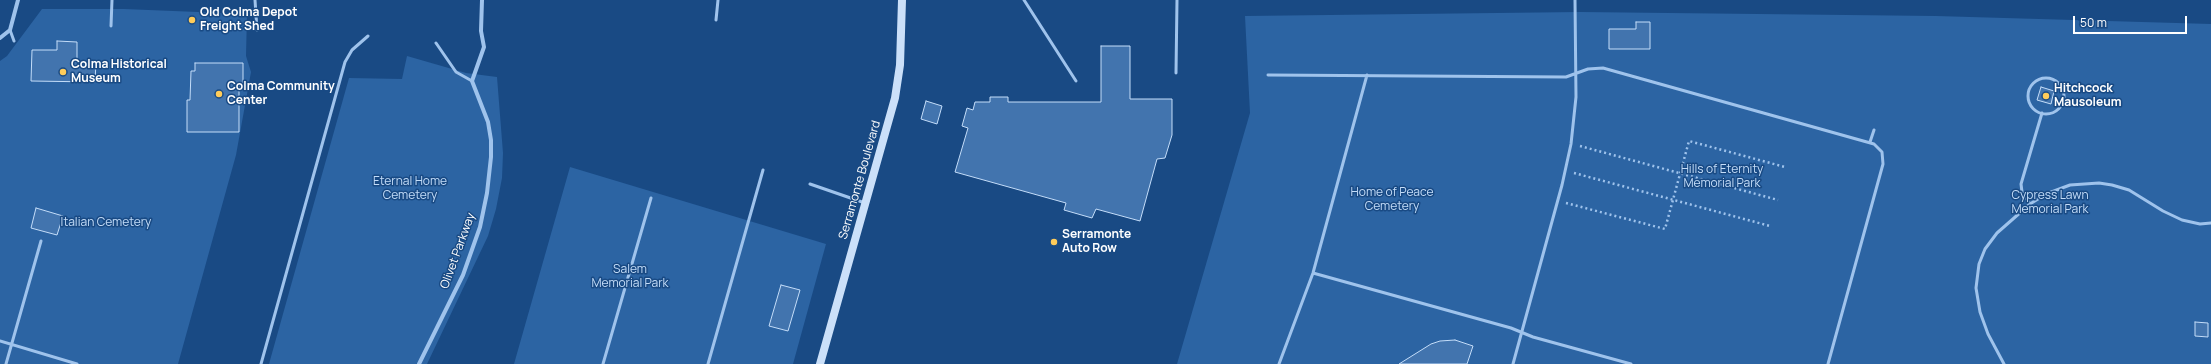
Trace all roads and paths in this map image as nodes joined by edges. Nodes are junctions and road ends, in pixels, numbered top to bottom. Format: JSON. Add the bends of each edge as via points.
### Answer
{"nodes":[{"id":1,"x":18,"y":0,"type":"edge"},
{"id":2,"x":112,"y":0,"type":"edge"},
{"id":3,"x":255,"y":0,"type":"edge"},
{"id":4,"x":482,"y":0,"type":"edge"},
{"id":5,"x":718,"y":0,"type":"edge"},
{"id":6,"x":902,"y":0,"type":"edge"},
{"id":7,"x":1024,"y":0,"type":"edge"},
{"id":8,"x":1177,"y":0,"type":"edge"},
{"id":9,"x":1575,"y":0,"type":"edge"},
{"id":10,"x":716,"y":20,"type":"dead end"},
{"id":11,"x":111,"y":26,"type":"dead end"},
{"id":12,"x":10,"y":30,"type":"junction"},
{"id":13,"x":257,"y":30,"type":"dead end"},
{"id":14,"x":368,"y":36,"type":"dead end"},
{"id":15,"x":0,"y":38,"type":"edge"},
{"id":16,"x":14,"y":41,"type":"dead end"},
{"id":17,"x":436,"y":43,"type":"dead end"},
{"id":18,"x":1176,"y":73,"type":"dead end"},
{"id":19,"x":1576,"y":74,"type":"junction"},
{"id":20,"x":1268,"y":75,"type":"dead end"},
{"id":21,"x":1367,"y":75,"type":"junction"},
{"id":22,"x":1076,"y":81,"type":"dead end"},
{"id":23,"x":472,"y":82,"type":"junction"},
{"id":24,"x":2042,"y":113,"type":"junction"},
{"id":25,"x":1874,"y":130,"type":"dead end"},
{"id":26,"x":1870,"y":142,"type":"junction"},
{"id":27,"x":1571,"y":144,"type":"junction"},
{"id":28,"x":1785,"y":167,"type":"dead end"},
{"id":29,"x":764,"y":170,"type":"dead end"},
{"id":30,"x":1566,"y":171,"type":"junction"},
{"id":31,"x":1680,"y":173,"type":"junction"},
{"id":32,"x":810,"y":184,"type":"dead end"},
{"id":33,"x":651,"y":198,"type":"dead end"},
{"id":34,"x":1673,"y":199,"type":"junction"},
{"id":35,"x":1558,"y":200,"type":"junction"},
{"id":36,"x":1778,"y":200,"type":"dead end"},
{"id":37,"x":866,"y":203,"type":"junction"},
{"id":38,"x":2030,"y":204,"type":"junction"},
{"id":39,"x":2211,"y":224,"type":"edge"},
{"id":40,"x":1770,"y":226,"type":"dead end"},
{"id":41,"x":41,"y":241,"type":"dead end"},
{"id":42,"x":1313,"y":273,"type":"junction"},
{"id":43,"x":1522,"y":332,"type":"junction"},
{"id":44,"x":0,"y":342,"type":"edge"},
{"id":45,"x":11,"y":345,"type":"junction"},
{"id":46,"x":6,"y":364,"type":"edge"},
{"id":47,"x":77,"y":364,"type":"edge"},
{"id":48,"x":261,"y":364,"type":"edge"},
{"id":49,"x":419,"y":364,"type":"edge"},
{"id":50,"x":603,"y":364,"type":"edge"},
{"id":51,"x":708,"y":364,"type":"edge"},
{"id":52,"x":820,"y":364,"type":"edge"},
{"id":53,"x":1279,"y":364,"type":"edge"},
{"id":54,"x":1513,"y":364,"type":"edge"},
{"id":55,"x":1631,"y":364,"type":"edge"},
{"id":56,"x":1828,"y":364,"type":"edge"},
{"id":57,"x":2004,"y":364,"type":"edge"}],
"edges":[{"from":1,"to":12,"type":"street"},
{"from":2,"to":11,"type":"lane"},
{"from":3,"to":13,"type":"lane"},
{"from":4,"to":23,"type":"street","via":[[481,31],[484,47]]},
{"from":5,"to":10,"type":"lane"},
{"from":6,"to":37,"type":"main road","name":"Serramonte Boulevard","via":[[898,82]]},
{"from":7,"to":22,"type":"lane"},
{"from":8,"to":18,"type":"lane"},
{"from":9,"to":19,"type":"lane"},
{"from":12,"to":15,"type":"street"},
{"from":12,"to":16,"type":"lane"},
{"from":14,"to":48,"type":"lane","via":[[352,50],[346,62]]},
{"from":17,"to":23,"type":"lane","via":[[456,72]]},
{"from":19,"to":21,"type":"lane","via":[[1566,77]]},
{"from":19,"to":26,"type":"lane","via":[[1595,68],[1611,70]]},
{"from":19,"to":27,"type":"lane","via":[[1576,110]]},
{"from":20,"to":21,"type":"lane"},
{"from":21,"to":42,"type":"lane"},
{"from":23,"to":49,"type":"street","name":"Olivet Parkway","via":[[488,122],[491,140],[490,175],[484,210],[463,275]]},
{"from":24,"to":24,"type":"lane","via":[[2030,104],[2028,93],[2033,83],[2047,78],[2055,80],[2064,98],[2058,109],[2048,114]]},
{"from":24,"to":38,"type":"lane","via":[[2021,184],[2022,192]]},
{"from":25,"to":26,"type":"lane"},
{"from":26,"to":56,"type":"lane","via":[[1878,146],[1882,152],[1883,164]]},
{"from":27,"to":30,"type":"lane"},
{"from":27,"to":31,"type":"path"},
{"from":28,"to":31,"type":"path","via":[[1690,141]]},
{"from":29,"to":51,"type":"lane"},
{"from":30,"to":34,"type":"path"},
{"from":30,"to":35,"type":"lane"},
{"from":31,"to":34,"type":"path"},
{"from":31,"to":36,"type":"path"},
{"from":32,"to":37,"type":"lane"},
{"from":33,"to":50,"type":"lane"},
{"from":34,"to":35,"type":"path","via":[[1665,229]]},
{"from":34,"to":40,"type":"path"},
{"from":35,"to":43,"type":"lane"},
{"from":37,"to":52,"type":"main road","name":"Serramonte Boulevard"},
{"from":38,"to":39,"type":"lane","via":[[2046,194],[2070,185],[2099,183],[2129,190],[2182,220]]},
{"from":38,"to":57,"type":"lane","via":[[1991,240],[1978,270],[1976,288],[1980,312]]},
{"from":41,"to":45,"type":"lane"},
{"from":42,"to":43,"type":"lane"},
{"from":42,"to":53,"type":"lane"},
{"from":43,"to":54,"type":"lane"},
{"from":43,"to":55,"type":"lane","via":[[1533,338]]},
{"from":44,"to":45,"type":"lane"},
{"from":45,"to":46,"type":"lane"},
{"from":45,"to":47,"type":"lane"}]}
